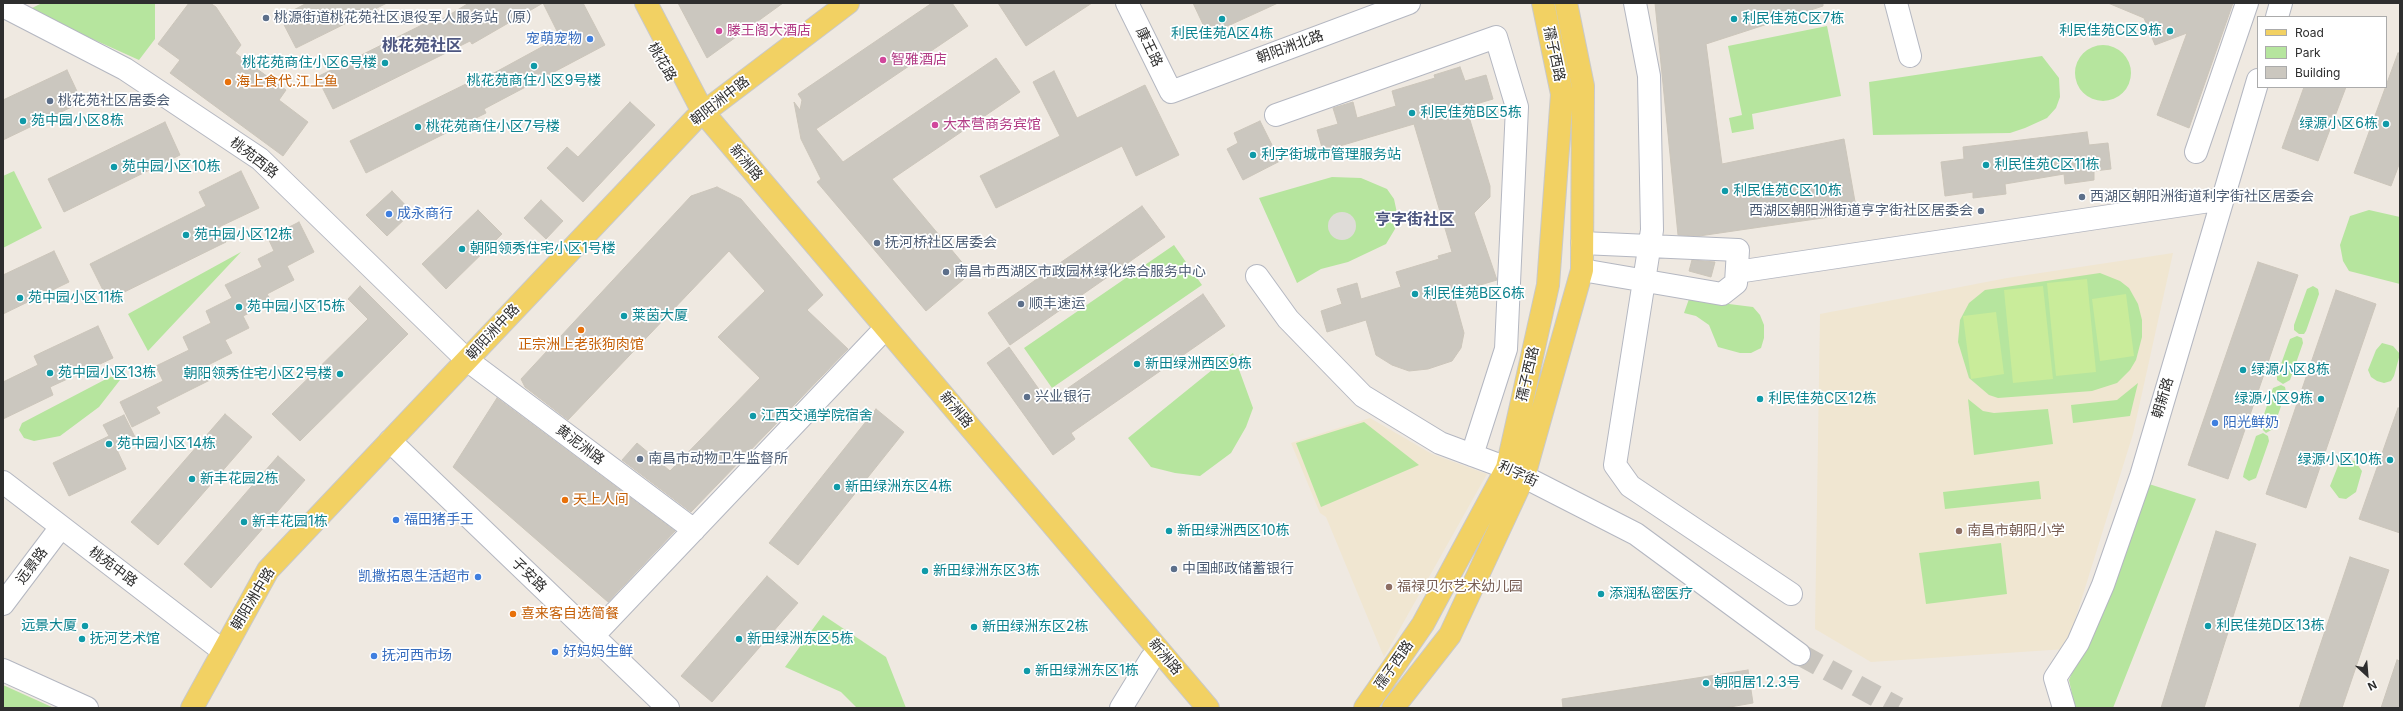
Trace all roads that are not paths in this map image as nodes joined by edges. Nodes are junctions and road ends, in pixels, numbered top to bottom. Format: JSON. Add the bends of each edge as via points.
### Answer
{"nodes":[{"id":1,"x":632,"y":3,"type":"edge"},
{"id":2,"x":646,"y":3,"type":"edge"},
{"id":3,"x":848,"y":3,"type":"edge"},
{"id":4,"x":1127,"y":3,"type":"edge"},
{"id":5,"x":1408,"y":3,"type":"edge"},
{"id":6,"x":1543,"y":3,"type":"edge"},
{"id":7,"x":1566,"y":3,"type":"edge"},
{"id":8,"x":1635,"y":3,"type":"edge"},
{"id":9,"x":1896,"y":3,"type":"edge"},
{"id":10,"x":2247,"y":3,"type":"edge"},
{"id":11,"x":2281,"y":3,"type":"edge"},
{"id":12,"x":3,"y":6,"type":"edge"},
{"id":13,"x":2277,"y":16,"type":"edge"},
{"id":14,"x":1910,"y":56,"type":"dead end"},
{"id":15,"x":2257,"y":83,"type":"edge"},
{"id":16,"x":1171,"y":92,"type":"joint"},
{"id":17,"x":1276,"y":115,"type":"dead end"},
{"id":18,"x":699,"y":116,"type":"junction"},
{"id":19,"x":2196,"y":152,"type":"dead end"},
{"id":20,"x":2223,"y":199,"type":"junction"},
{"id":21,"x":1582,"y":243,"type":"junction"},
{"id":22,"x":1650,"y":246,"type":"junction"},
{"id":23,"x":1582,"y":270,"type":"junction"},
{"id":24,"x":1737,"y":272,"type":"junction"},
{"id":25,"x":1257,"y":276,"type":"dead end"},
{"id":26,"x":1644,"y":281,"type":"junction"},
{"id":27,"x":878,"y":336,"type":"junction"},
{"id":28,"x":467,"y":360,"type":"junction"},
{"id":29,"x":390,"y":441,"type":"junction"},
{"id":30,"x":1472,"y":455,"type":"junction"},
{"id":31,"x":1515,"y":472,"type":"junction"},
{"id":32,"x":3,"y":482,"type":"edge"},
{"id":33,"x":61,"y":527,"type":"junction"},
{"id":34,"x":694,"y":530,"type":"junction"},
{"id":35,"x":1791,"y":594,"type":"dead end"},
{"id":36,"x":3,"y":604,"type":"edge"},
{"id":37,"x":593,"y":636,"type":"junction"},
{"id":38,"x":223,"y":651,"type":"junction"},
{"id":39,"x":1799,"y":654,"type":"tunnel mouth"},
{"id":40,"x":1151,"y":659,"type":"junction"},
{"id":41,"x":3,"y":670,"type":"edge"},
{"id":42,"x":86,"y":708,"type":"edge"},
{"id":43,"x":192,"y":708,"type":"edge"},
{"id":44,"x":668,"y":708,"type":"edge"},
{"id":45,"x":1121,"y":708,"type":"edge"},
{"id":46,"x":1192,"y":708,"type":"edge"},
{"id":47,"x":1208,"y":708,"type":"edge"},
{"id":48,"x":1365,"y":708,"type":"edge"},
{"id":49,"x":1393,"y":708,"type":"edge"},
{"id":50,"x":2064,"y":708,"type":"edge"}],
"edges":[{"from":1,"to":18,"type":"main road","name":"桃花路","via":[[650,40]]},
{"from":2,"to":18,"type":"main road","name":"桃花路"},
{"from":3,"to":18,"type":"main road","name":"朝阳洲中路"},
{"from":4,"to":16,"type":"street","name":"康王路"},
{"from":5,"to":16,"type":"street","name":"朝阳洲北路"},
{"from":6,"to":31,"type":"main road","name":"孺子西路","via":[[1562,94],[1548,285]]},
{"from":7,"to":21,"type":"main road","name":"孺子西路","via":[[1583,86]]},
{"from":8,"to":22,"type":"street","via":[[1649,76],[1652,230]]},
{"from":9,"to":14,"type":"street"},
{"from":10,"to":19,"type":"street"},
{"from":11,"to":13,"type":"street"},
{"from":12,"to":28,"type":"street","name":"桃苑西路","via":[[125,69],[260,159]]},
{"from":15,"to":20,"type":"street","name":"朝新路"},
{"from":17,"to":30,"type":"street","via":[[1496,37],[1517,108],[1506,349]]},
{"from":18,"to":27,"type":"main road","name":"新洲路"},
{"from":18,"to":28,"type":"main road","name":"朝阳洲中路"},
{"from":18,"to":47,"type":"main road","name":"新洲路"},
{"from":20,"to":24,"type":"street"},
{"from":20,"to":50,"type":"street","name":"朝新路","via":[[2133,498],[2103,585],[2078,643],[2055,678]]},
{"from":21,"to":22,"type":"street"},
{"from":21,"to":23,"type":"main road","name":"孺子西路"},
{"from":22,"to":24,"type":"street","via":[[1738,250]]},
{"from":22,"to":26,"type":"street"},
{"from":23,"to":26,"type":"street"},
{"from":23,"to":31,"type":"main road","name":"孺子西路"},
{"from":24,"to":26,"type":"street","via":[[1736,283],[1722,294]]},
{"from":25,"to":30,"type":"street","name":"利字街","via":[[1288,319],[1363,396],[1440,443]]},
{"from":26,"to":35,"type":"street","via":[[1615,464],[1630,486]]},
{"from":27,"to":34,"type":"street"},
{"from":27,"to":40,"type":"main road","name":"新洲路"},
{"from":28,"to":29,"type":"main road","name":"朝阳洲中路"},
{"from":28,"to":34,"type":"street","name":"黄泥洲路"},
{"from":29,"to":37,"type":"street","name":"子安路"},
{"from":29,"to":38,"type":"main road","name":"朝阳洲中路","via":[[268,570]]},
{"from":30,"to":31,"type":"street","name":"利字街"},
{"from":31,"to":39,"type":"street","name":"利字街","via":[[1636,534]]},
{"from":31,"to":48,"type":"main road","name":"孺子西路","via":[[1423,624]]},
{"from":31,"to":49,"type":"main road","name":"孺子西路","via":[[1450,635]]},
{"from":32,"to":33,"type":"street","name":"桃苑中路"},
{"from":33,"to":36,"type":"street","name":"远景路"},
{"from":33,"to":38,"type":"street","name":"桃苑中路"},
{"from":34,"to":37,"type":"street"},
{"from":37,"to":44,"type":"street","name":"子安路"},
{"from":38,"to":43,"type":"main road","name":"朝阳洲中路"},
{"from":40,"to":45,"type":"street"},
{"from":40,"to":46,"type":"main road","name":"新洲路"},
{"from":41,"to":42,"type":"street"}]}
